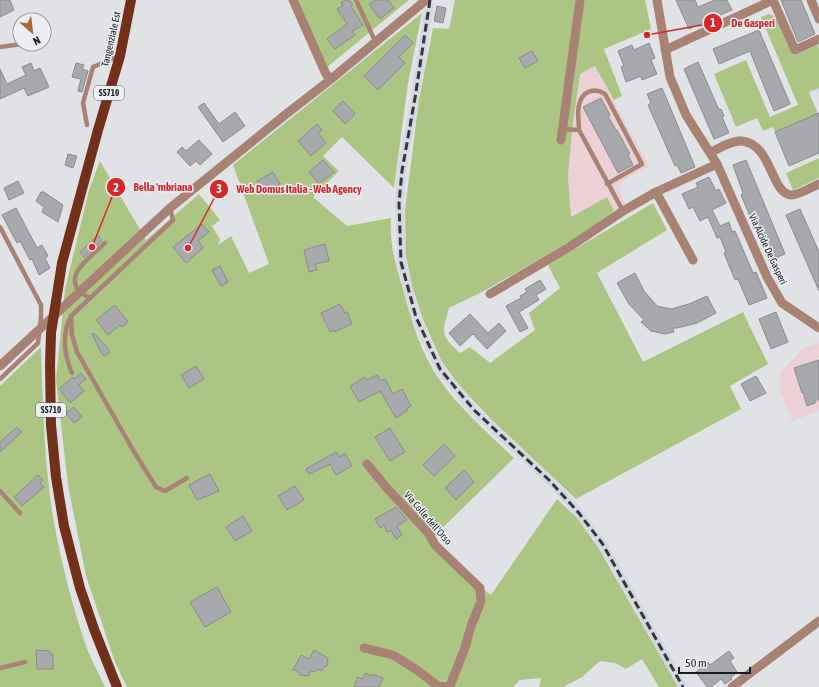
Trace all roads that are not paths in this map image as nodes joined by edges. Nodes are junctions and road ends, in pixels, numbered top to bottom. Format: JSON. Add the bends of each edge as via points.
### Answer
{"nodes":[{"id":1,"x":131,"y":0,"type":"edge"},
{"id":2,"x":293,"y":0,"type":"edge"},
{"id":3,"x":356,"y":0,"type":"edge"},
{"id":4,"x":426,"y":0,"type":"edge"},
{"id":5,"x":580,"y":0,"type":"edge"},
{"id":6,"x":657,"y":0,"type":"edge"},
{"id":7,"x":773,"y":0,"type":"edge"},
{"id":8,"x":811,"y":0,"type":"edge"},
{"id":9,"x":819,"y":19,"type":"edge"},
{"id":10,"x":819,"y":39,"type":"edge"},
{"id":11,"x":376,"y":43,"type":"junction"},
{"id":12,"x":12,"y":46,"type":"edge"},
{"id":13,"x":0,"y":48,"type":"edge"},
{"id":14,"x":665,"y":50,"type":"junction"},
{"id":15,"x":120,"y":56,"type":"junction"},
{"id":16,"x":330,"y":80,"type":"junction"},
{"id":17,"x":87,"y":125,"type":"dead end"},
{"id":18,"x":563,"y":129,"type":"junction"},
{"id":19,"x":579,"y":130,"type":"junction"},
{"id":20,"x":561,"y":140,"type":"dead end"},
{"id":21,"x":710,"y":153,"type":"junction"},
{"id":22,"x":717,"y":164,"type":"junction"},
{"id":23,"x":607,"y":184,"type":"junction"},
{"id":24,"x":819,"y":184,"type":"edge"},
{"id":25,"x":656,"y":192,"type":"junction"},
{"id":26,"x":170,"y":208,"type":"junction"},
{"id":27,"x":623,"y":211,"type":"junction"},
{"id":28,"x":0,"y":227,"type":"edge"},
{"id":29,"x":106,"y":243,"type":"dead end"},
{"id":30,"x":693,"y":260,"type":"dead end"},
{"id":31,"x":490,"y":294,"type":"dead end"},
{"id":32,"x":90,"y":298,"type":"junction"},
{"id":33,"x":71,"y":316,"type":"junction"},
{"id":34,"x":818,"y":327,"type":"edge"},
{"id":35,"x":0,"y":366,"type":"edge"},
{"id":36,"x":72,"y":373,"type":"dead end"},
{"id":37,"x":0,"y":379,"type":"edge"},
{"id":38,"x":367,"y":464,"type":"dead end"},
{"id":39,"x":187,"y":478,"type":"dead end"},
{"id":40,"x":0,"y":491,"type":"edge"},
{"id":41,"x":20,"y":513,"type":"dead end"},
{"id":42,"x":819,"y":621,"type":"edge"},
{"id":43,"x":364,"y":648,"type":"dead end"},
{"id":44,"x":25,"y":662,"type":"dead end"},
{"id":45,"x":0,"y":668,"type":"edge"},
{"id":46,"x":117,"y":687,"type":"edge"},
{"id":47,"x":439,"y":687,"type":"edge"},
{"id":48,"x":732,"y":687,"type":"edge"}],
"edges":[{"from":1,"to":15,"type":"main road","name":"Tangenziale Est","number":"SS710"},
{"from":2,"to":16,"type":"street"},
{"from":3,"to":11,"type":"lane"},
{"from":4,"to":11,"type":"street"},
{"from":5,"to":18,"type":"street"},
{"from":6,"to":14,"type":"street","name":"Via Alcide De Gasperi"},
{"from":7,"to":10,"type":"street","via":[[795,50]]},
{"from":7,"to":14,"type":"street"},
{"from":8,"to":9,"type":"street"},
{"from":11,"to":16,"type":"street"},
{"from":12,"to":13,"type":"lane"},
{"from":14,"to":21,"type":"street","name":"Via Alcide De Gasperi","via":[[670,77],[686,115]]},
{"from":15,"to":17,"type":"lane","via":[[93,67],[83,103]]},
{"from":15,"to":46,"type":"main road","name":"Tangenziale Est","number":"SS710","via":[[62,263],[51,333],[50,366],[56,478],[64,526],[80,588]]},
{"from":16,"to":26,"type":"street"},
{"from":18,"to":19,"type":"lane"},
{"from":18,"to":20,"type":"street"},
{"from":19,"to":23,"type":"lane"},
{"from":19,"to":23,"type":"lane","via":[[578,110],[582,97],[592,90],[605,94],[642,164]]},
{"from":21,"to":22,"type":"street","name":"Via Alcide De Gasperi"},
{"from":21,"to":24,"type":"street","via":[[741,140],[760,150],[785,194],[792,196]]},
{"from":22,"to":25,"type":"street"},
{"from":22,"to":34,"type":"street","name":"Via Alcide De Gasperi","via":[[782,303]]},
{"from":23,"to":27,"type":"lane"},
{"from":25,"to":27,"type":"street"},
{"from":25,"to":30,"type":"street"},
{"from":26,"to":32,"type":"lane","via":[[173,220]]},
{"from":26,"to":35,"type":"street"},
{"from":27,"to":31,"type":"street","via":[[571,246]]},
{"from":28,"to":37,"type":"lane","via":[[40,304],[41,317],[38,343]]},
{"from":29,"to":32,"type":"lane","via":[[78,268],[75,277],[76,288]]},
{"from":32,"to":33,"type":"lane"},
{"from":33,"to":36,"type":"lane","via":[[65,327],[65,349]]},
{"from":33,"to":39,"type":"lane","via":[[72,335],[77,352],[156,487],[165,491]]},
{"from":38,"to":47,"type":"street","name":"Via Colle dell'Orso","via":[[429,534],[435,545],[480,588],[481,601],[450,686]]},
{"from":40,"to":41,"type":"lane"},
{"from":42,"to":48,"type":"street"},
{"from":43,"to":47,"type":"street","name":"Via Colle dell'Orso","via":[[393,655]]},
{"from":44,"to":45,"type":"lane"}]}
